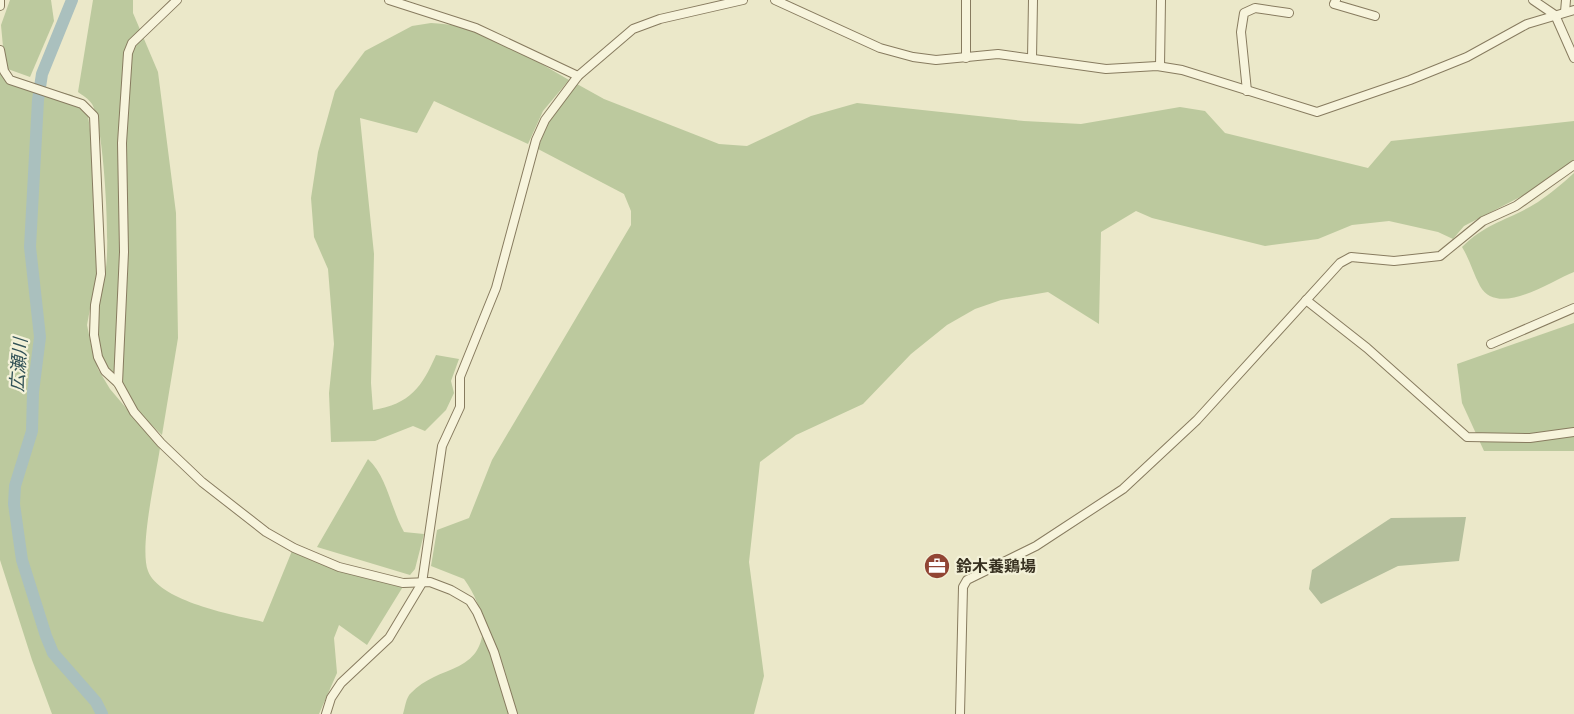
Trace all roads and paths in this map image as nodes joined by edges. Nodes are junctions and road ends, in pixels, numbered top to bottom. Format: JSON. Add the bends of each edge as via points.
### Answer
{"nodes":[{"id":1,"x":0,"y":0,"type":"edge"},
{"id":2,"x":177,"y":0,"type":"edge"},
{"id":3,"x":389,"y":0,"type":"edge"},
{"id":4,"x":743,"y":0,"type":"edge"},
{"id":5,"x":775,"y":0,"type":"edge"},
{"id":6,"x":966,"y":0,"type":"edge"},
{"id":7,"x":1033,"y":0,"type":"edge"},
{"id":8,"x":1161,"y":0,"type":"edge"},
{"id":9,"x":1336,"y":0,"type":"edge"},
{"id":10,"x":1533,"y":0,"type":"edge"},
{"id":11,"x":1566,"y":0,"type":"edge"},
{"id":12,"x":730,"y":2,"type":"edge"},
{"id":13,"x":0,"y":6,"type":"edge"},
{"id":14,"x":1570,"y":11,"type":"edge"},
{"id":15,"x":1289,"y":13,"type":"dead end"},
{"id":16,"x":1555,"y":15,"type":"junction"},
{"id":17,"x":1375,"y":16,"type":"dead end"},
{"id":18,"x":0,"y":50,"type":"edge"},
{"id":19,"x":966,"y":57,"type":"junction"},
{"id":20,"x":1032,"y":58,"type":"junction"},
{"id":21,"x":1574,"y":58,"type":"edge"},
{"id":22,"x":1160,"y":66,"type":"junction"},
{"id":23,"x":578,"y":76,"type":"junction"},
{"id":24,"x":1247,"y":91,"type":"junction"},
{"id":25,"x":1574,"y":165,"type":"edge"},
{"id":26,"x":1306,"y":300,"type":"junction"},
{"id":27,"x":1574,"y":308,"type":"edge"},
{"id":28,"x":1491,"y":344,"type":"dead end"},
{"id":29,"x":118,"y":383,"type":"junction"},
{"id":30,"x":1574,"y":432,"type":"edge"},
{"id":31,"x":422,"y":583,"type":"junction"},
{"id":32,"x":326,"y":714,"type":"edge"},
{"id":33,"x":513,"y":714,"type":"edge"},
{"id":34,"x":960,"y":714,"type":"edge"}],
"edges":[{"from":1,"to":13,"type":"street"},
{"from":2,"to":29,"type":"street","via":[[132,43],[128,53],[122,143],[124,252]]},
{"from":3,"to":23,"type":"street","via":[[449,17]]},
{"from":4,"to":12,"type":"street"},
{"from":5,"to":19,"type":"street","via":[[880,48],[936,60]]},
{"from":6,"to":19,"type":"street"},
{"from":7,"to":20,"type":"street"},
{"from":8,"to":22,"type":"street"},
{"from":9,"to":17,"type":"street","via":[[1334,4]]},
{"from":10,"to":16,"type":"street"},
{"from":11,"to":14,"type":"street"},
{"from":12,"to":23,"type":"street","via":[[644,24]]},
{"from":14,"to":16,"type":"street"},
{"from":15,"to":24,"type":"street","via":[[1255,8],[1244,13],[1241,32]]},
{"from":16,"to":21,"type":"street"},
{"from":16,"to":24,"type":"street","via":[[1527,24],[1467,57],[1328,110],[1304,110]]},
{"from":18,"to":29,"type":"street","via":[[10,80],[82,104],[92,113],[101,274],[94,335],[103,368]]},
{"from":19,"to":20,"type":"street","via":[[998,54]]},
{"from":20,"to":22,"type":"street","via":[[1106,69]]},
{"from":22,"to":24,"type":"street"},
{"from":23,"to":31,"type":"street","via":[[545,120],[536,140],[496,288],[464,363],[460,407],[441,454]]},
{"from":25,"to":26,"type":"street","via":[[1516,206],[1483,221],[1445,253],[1433,258],[1394,261],[1351,257],[1340,262]]},
{"from":26,"to":30,"type":"street","via":[[1467,437],[1530,438]]},
{"from":26,"to":34,"type":"street","via":[[1197,420],[1123,489],[1036,546],[967,580],[963,587]]},
{"from":27,"to":28,"type":"street"},
{"from":29,"to":31,"type":"street","via":[[134,412],[161,443],[202,482],[266,532],[339,567],[403,583]]},
{"from":31,"to":32,"type":"street","via":[[389,638],[341,683]]},
{"from":31,"to":33,"type":"street","via":[[451,590],[470,602],[477,612]]}]}
